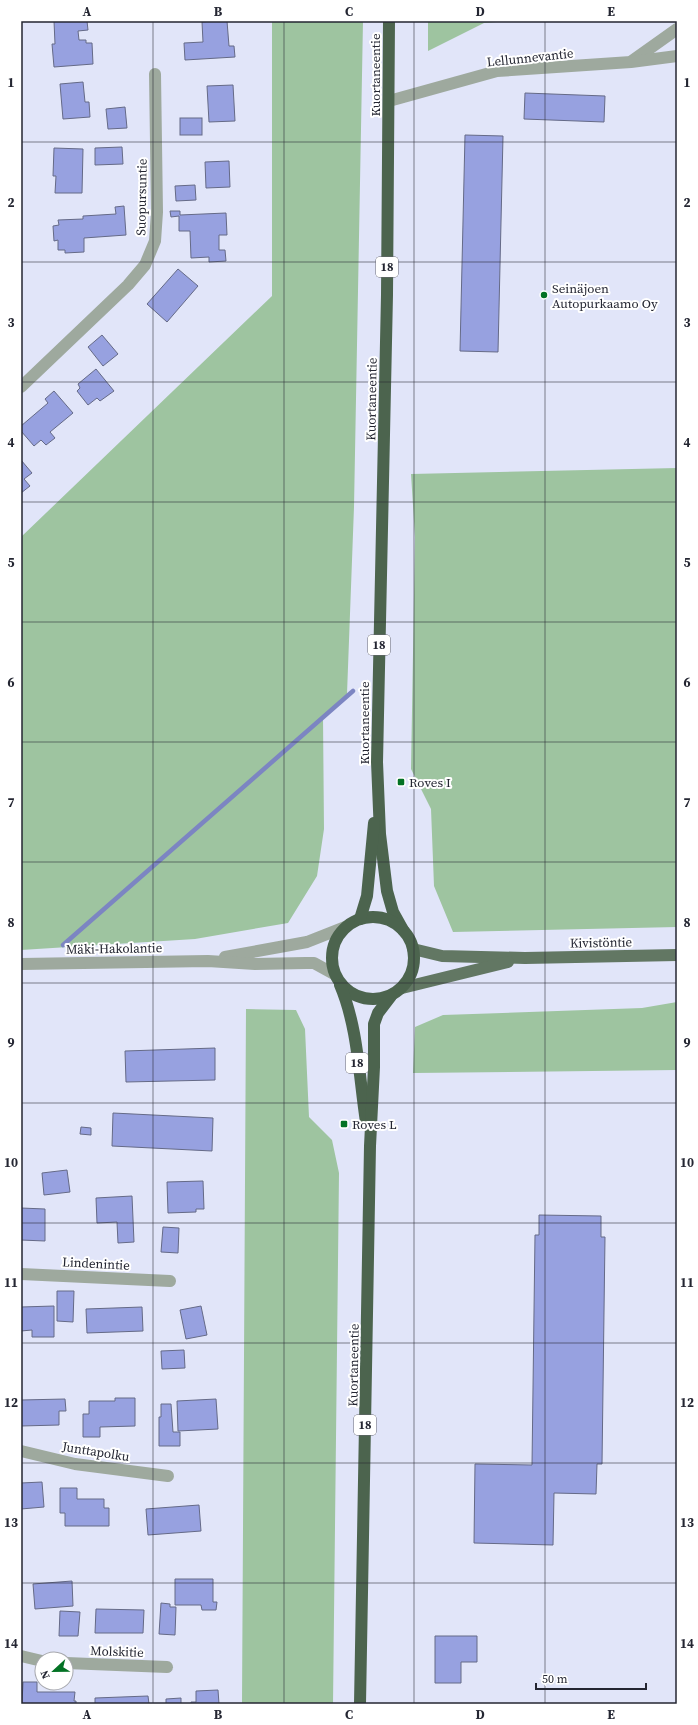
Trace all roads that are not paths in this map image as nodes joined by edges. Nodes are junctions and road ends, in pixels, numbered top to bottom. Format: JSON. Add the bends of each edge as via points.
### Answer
{"nodes":[{"id":1,"x":389,"y":21,"type":"edge"},
{"id":2,"x":677,"y":28,"type":"edge"},
{"id":3,"x":677,"y":56,"type":"edge"},
{"id":4,"x":631,"y":62,"type":"junction"},
{"id":5,"x":155,"y":74,"type":"dead end"},
{"id":6,"x":388,"y":101,"type":"junction"},
{"id":7,"x":21,"y":387,"type":"edge"},
{"id":8,"x":378,"y":778,"type":"junction"},
{"id":9,"x":360,"y":919,"type":"junction"},
{"id":10,"x":345,"y":928,"type":"junction"},
{"id":11,"x":403,"y":930,"type":"junction"},
{"id":12,"x":413,"y":949,"type":"junction"},
{"id":13,"x":677,"y":955,"type":"edge"},
{"id":14,"x":525,"y":958,"type":"junction"},
{"id":15,"x":208,"y":961,"type":"junction"},
{"id":16,"x":21,"y":964,"type":"edge"},
{"id":17,"x":337,"y":978,"type":"junction"},
{"id":18,"x":402,"y":988,"type":"junction"},
{"id":19,"x":391,"y":996,"type":"junction"},
{"id":20,"x":370,"y":1146,"type":"junction"},
{"id":21,"x":21,"y":1274,"type":"edge"},
{"id":22,"x":170,"y":1281,"type":"dead end"},
{"id":23,"x":21,"y":1451,"type":"edge"},
{"id":24,"x":168,"y":1476,"type":"dead end"},
{"id":25,"x":21,"y":1656,"type":"edge"},
{"id":26,"x":34,"y":1659,"type":"edge"},
{"id":27,"x":74,"y":1663,"type":"edge"},
{"id":28,"x":166,"y":1667,"type":"dead end"},
{"id":29,"x":360,"y":1704,"type":"edge"}],
"edges":[{"from":1,"to":6,"type":"highway","name":"Kuortaneentie","number":"18"},
{"from":2,"to":4,"type":"street"},
{"from":3,"to":4,"type":"street","name":"Lellunnevantie"},
{"from":4,"to":6,"type":"street","name":"Lellunnevantie","via":[[497,71]]},
{"from":5,"to":7,"type":"street","name":"Suopursuntie","via":[[157,212],[155,241],[145,265],[128,285]]},
{"from":6,"to":8,"type":"highway","name":"Kuortaneentie","number":"18"},
{"from":8,"to":9,"type":"highway","name":"Kuortaneentie","number":"18","via":[[367,896]]},
{"from":8,"to":11,"type":"highway","name":"Kuortaneentie","number":"18","via":[[380,834],[387,891],[393,912]]},
{"from":9,"to":10,"type":"highway","number":"18"},
{"from":9,"to":11,"type":"highway","via":[[383,918]]},
{"from":10,"to":15,"type":"street","name":"Mäki-Hakolantie","via":[[307,942]]},
{"from":10,"to":17,"type":"highway","number":"18","via":[[333,949],[332,964]]},
{"from":11,"to":12,"type":"highway","number":"18"},
{"from":12,"to":14,"type":"main road","name":"Kivistöntie","via":[[442,956]]},
{"from":12,"to":18,"type":"highway","number":"18","via":[[413,970]]},
{"from":13,"to":14,"type":"main road","name":"Kivistöntie"},
{"from":14,"to":18,"type":"main road","name":"Kivistöntie"},
{"from":15,"to":16,"type":"street","name":"Mäki-Hakolantie"},
{"from":15,"to":17,"type":"street","name":"Mäki-Hakolantie","via":[[255,964],[314,963]]},
{"from":17,"to":19,"type":"highway","via":[[347,991],[357,997],[368,1000]]},
{"from":17,"to":20,"type":"highway","name":"Kuortaneentie","number":"18","via":[[348,1004],[352,1024]]},
{"from":18,"to":19,"type":"highway","number":"18"},
{"from":19,"to":20,"type":"highway","name":"Kuortaneentie","number":"18","via":[[378,1012],[374,1024]]},
{"from":20,"to":29,"type":"highway","name":"Kuortaneentie","number":"18"},
{"from":21,"to":22,"type":"street","name":"Lindenintie"},
{"from":23,"to":24,"type":"street","name":"Junttapolku","via":[[75,1464]]},
{"from":25,"to":26,"type":"street"},
{"from":27,"to":28,"type":"street","name":"Molskitie"}]}
